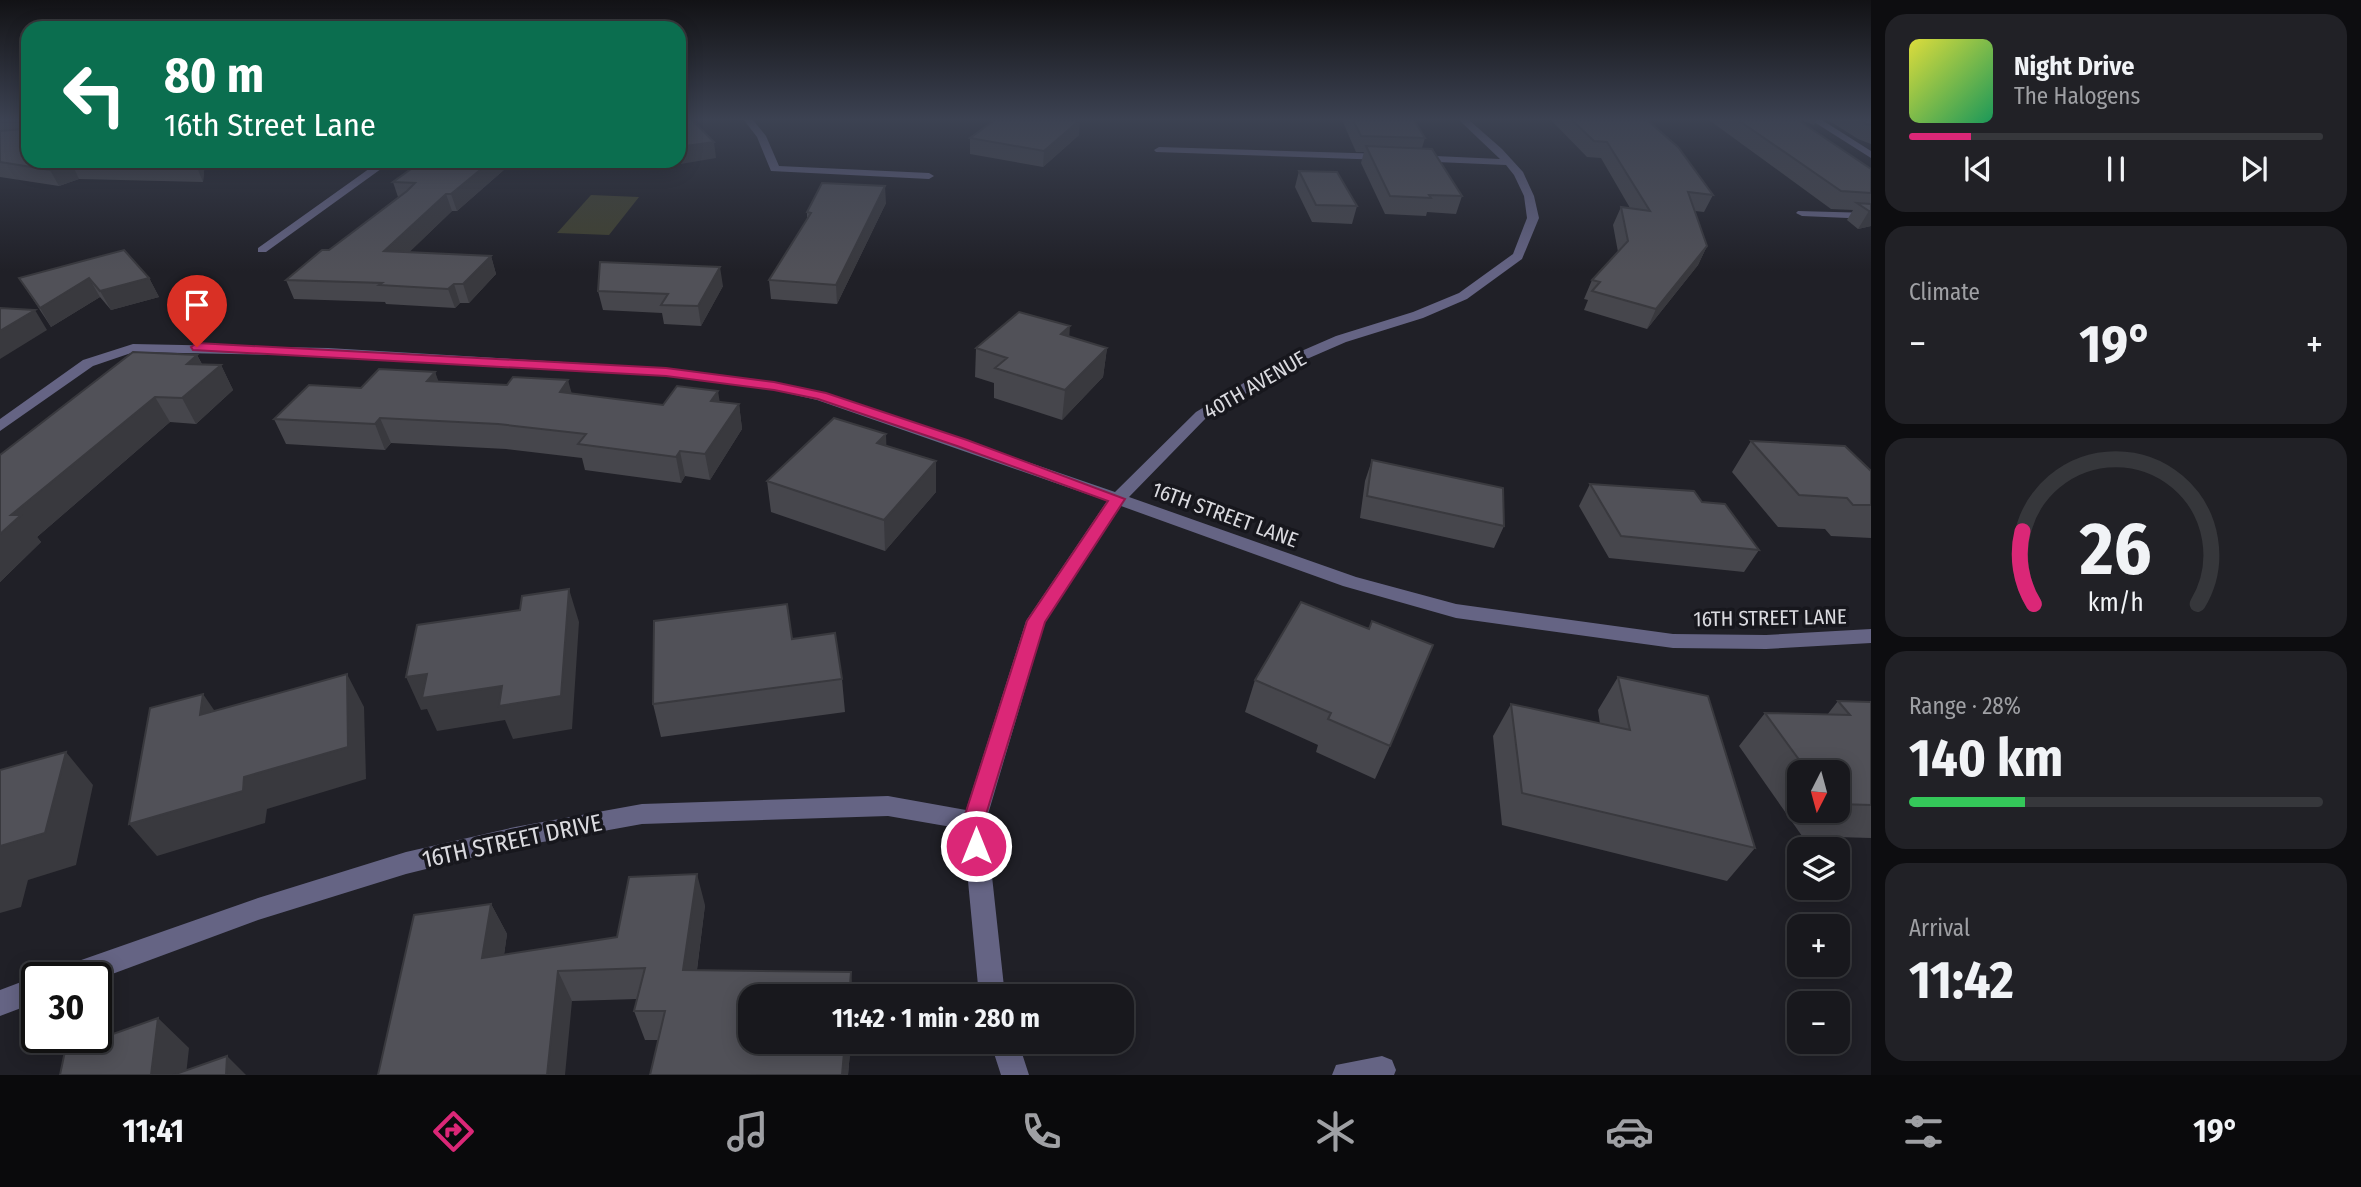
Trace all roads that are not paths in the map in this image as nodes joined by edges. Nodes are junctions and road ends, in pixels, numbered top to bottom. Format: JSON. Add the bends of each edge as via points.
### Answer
{"nodes":[{"id":1,"x":374,"y":170,"type":"edge"},
{"id":2,"x":793,"y":170,"type":"edge"},
{"id":3,"x":1514,"y":170,"type":"edge"},
{"id":4,"x":929,"y":176,"type":"dead end"},
{"id":5,"x":1802,"y":214,"type":"dead end"},
{"id":6,"x":1871,"y":216,"type":"edge"},
{"id":7,"x":262,"y":250,"type":"dead end"},
{"id":8,"x":0,"y":426,"type":"edge"},
{"id":9,"x":1117,"y":499,"type":"junction"},
{"id":10,"x":1871,"y":636,"type":"edge"},
{"id":11,"x":974,"y":821,"type":"junction"},
{"id":12,"x":111,"y":962,"type":"edge"},
{"id":13,"x":991,"y":984,"type":"edge"},
{"id":14,"x":21,"y":995,"type":"edge"},
{"id":15,"x":0,"y":1003,"type":"edge"},
{"id":16,"x":1008,"y":1054,"type":"edge"},
{"id":17,"x":1382,"y":1070,"type":"dead end"},
{"id":18,"x":1015,"y":1075,"type":"edge"},
{"id":19,"x":1346,"y":1075,"type":"edge"}],
"edges":[{"from":1,"to":7,"type":"street"},
{"from":2,"to":4,"type":"street"},
{"from":3,"to":9,"type":"street","name":"40TH AVENUE","via":[[1524,185],[1533,218],[1518,256],[1463,296],[1288,362],[1201,415]]},
{"from":5,"to":6,"type":"street"},
{"from":8,"to":9,"type":"street","name":"16TH STREET LANE","via":[[88,363],[134,348],[328,352],[666,372],[821,396]]},
{"from":9,"to":10,"type":"street","name":"16TH STREET LANE","via":[[1350,582],[1456,611],[1673,641]]},
{"from":9,"to":11,"type":"street","name":"40TH AVENUE","via":[[1036,621]]},
{"from":11,"to":12,"type":"street","name":"16TH STREET DRIVE","via":[[888,806],[642,814],[514,837],[406,863],[258,909]]},
{"from":11,"to":13,"type":"street","name":"40TH AVENUE"},
{"from":14,"to":15,"type":"street"},
{"from":16,"to":18,"type":"street"},
{"from":17,"to":19,"type":"street"}]}
